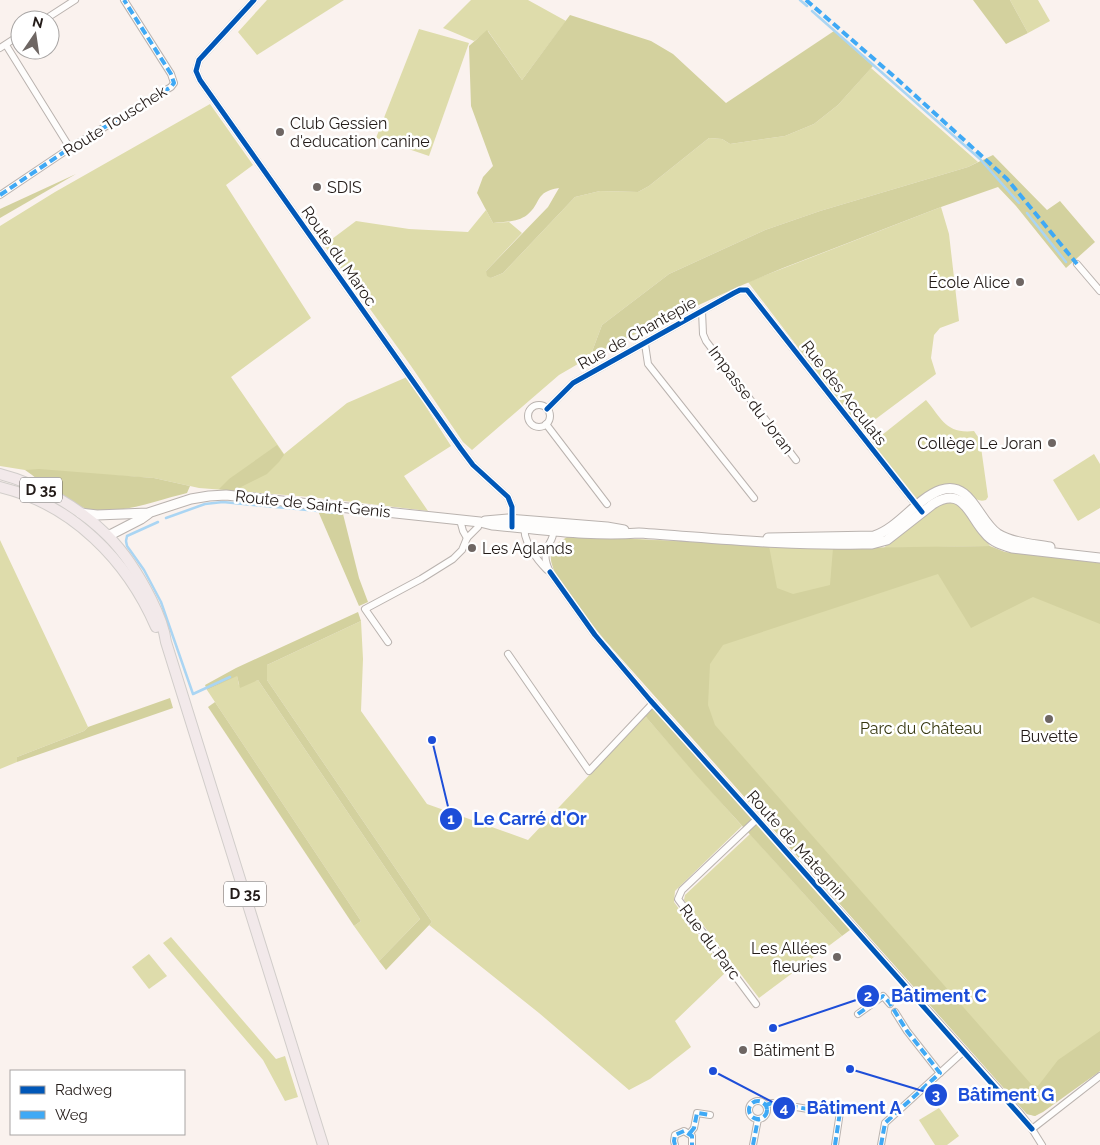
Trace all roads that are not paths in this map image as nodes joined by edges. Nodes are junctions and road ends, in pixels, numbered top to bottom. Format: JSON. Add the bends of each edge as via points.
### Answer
{"nodes":[{"id":1,"x":75,"y":0,"type":"edge"},
{"id":2,"x":124,"y":0,"type":"edge"},
{"id":3,"x":254,"y":0,"type":"edge"},
{"id":4,"x":60,"y":10,"type":"edge"},
{"id":5,"x":3,"y":46,"type":"edge"},
{"id":6,"x":70,"y":148,"type":"junction"},
{"id":7,"x":0,"y":195,"type":"edge"},
{"id":8,"x":1077,"y":264,"type":"dead end"},
{"id":9,"x":747,"y":290,"type":"joint"},
{"id":10,"x":1100,"y":291,"type":"edge"},
{"id":11,"x":702,"y":311,"type":"junction"},
{"id":12,"x":645,"y":344,"type":"junction"},
{"id":13,"x":547,"y":409,"type":"junction"},
{"id":14,"x":546,"y":424,"type":"junction"},
{"id":15,"x":796,"y":460,"type":"dead end"},
{"id":16,"x":0,"y":474,"type":"edge"},
{"id":17,"x":0,"y":488,"type":"edge"},
{"id":18,"x":754,"y":498,"type":"dead end"},
{"id":19,"x":607,"y":504,"type":"dead end"},
{"id":20,"x":919,"y":509,"type":"junction"},
{"id":21,"x":79,"y":513,"type":"junction"},
{"id":22,"x":148,"y":514,"type":"junction"},
{"id":23,"x":110,"y":515,"type":"junction"},
{"id":24,"x":460,"y":520,"type":"junction"},
{"id":25,"x":480,"y":522,"type":"junction"},
{"id":26,"x":512,"y":523,"type":"junction"},
{"id":27,"x":526,"y":525,"type":"junction"},
{"id":28,"x":96,"y":526,"type":"junction"},
{"id":29,"x":551,"y":526,"type":"junction"},
{"id":30,"x":108,"y":536,"type":"junction"},
{"id":31,"x":94,"y":537,"type":"junction"},
{"id":32,"x":467,"y":538,"type":"junction"},
{"id":33,"x":1100,"y":553,"type":"edge"},
{"id":34,"x":1100,"y":558,"type":"edge"},
{"id":35,"x":550,"y":572,"type":"junction"},
{"id":36,"x":166,"y":642,"type":"junction"},
{"id":37,"x":388,"y":642,"type":"dead end"},
{"id":38,"x":508,"y":654,"type":"dead end"},
{"id":39,"x":652,"y":703,"type":"junction"},
{"id":40,"x":758,"y":818,"type":"junction"},
{"id":41,"x":756,"y":1004,"type":"dead end"},
{"id":42,"x":890,"y":1004,"type":"dead end"},
{"id":43,"x":895,"y":1012,"type":"dead end"},
{"id":44,"x":858,"y":1014,"type":"dead end"},
{"id":45,"x":964,"y":1051,"type":"junction"},
{"id":46,"x":940,"y":1073,"type":"junction"},
{"id":47,"x":1100,"y":1076,"type":"edge"},
{"id":48,"x":766,"y":1105,"type":"junction"},
{"id":49,"x":808,"y":1109,"type":"dead end"},
{"id":50,"x":840,"y":1112,"type":"dead end"},
{"id":51,"x":710,"y":1115,"type":"dead end"},
{"id":52,"x":758,"y":1119,"type":"junction"},
{"id":53,"x":1032,"y":1129,"type":"junction"},
{"id":54,"x":690,"y":1133,"type":"junction"},
{"id":55,"x":323,"y":1145,"type":"edge"},
{"id":56,"x":675,"y":1145,"type":"edge"},
{"id":57,"x":692,"y":1145,"type":"edge"},
{"id":58,"x":753,"y":1145,"type":"edge"},
{"id":59,"x":835,"y":1145,"type":"edge"},
{"id":60,"x":881,"y":1145,"type":"edge"},
{"id":61,"x":1042,"y":1145,"type":"edge"}],
"edges":[{"from":1,"to":4,"type":"street"},
{"from":2,"to":6,"type":"street","name":"Route Touschek","via":[[174,83]]},
{"from":3,"to":26,"type":"street","name":"Route du Maroc","via":[[199,60],[196,71],[200,80],[461,449],[473,465],[508,497],[512,506]]},
{"from":5,"to":6,"type":"street"},
{"from":6,"to":7,"type":"street","name":"Route Touschek"},
{"from":8,"to":10,"type":"street"},
{"from":9,"to":11,"type":"street","name":"Rue de Chantepie","via":[[740,290]]},
{"from":9,"to":20,"type":"street","name":"Rue des Acculats"},
{"from":11,"to":12,"type":"street","name":"Rue de Chantepie"},
{"from":11,"to":15,"type":"street","name":"Impasse du Joran","via":[[702,334],[706,342]]},
{"from":12,"to":13,"type":"street","name":"Rue de Chantepie","via":[[573,383]]},
{"from":12,"to":18,"type":"street","via":[[648,364]]},
{"from":13,"to":14,"type":"street","via":[[550,418]]},
{"from":13,"to":14,"type":"street","via":[[535,406],[528,414],[535,426]]},
{"from":14,"to":19,"type":"street"},
{"from":16,"to":21,"type":"main road","number":"D 35","via":[[32,485]]},
{"from":17,"to":31,"type":"main road","number":"D 35","via":[[42,501]]},
{"from":20,"to":29,"type":"main road","name":"Route de Saint-Genis","via":[[887,530],[862,538],[753,540],[622,534]]},
{"from":20,"to":33,"type":"main road","name":"Route de Saint-Genis","via":[[942,490],[958,490],[971,499],[995,532],[1005,538]]},
{"from":20,"to":34,"type":"main road","name":"Route de Saint-Genis","via":[[940,500],[956,499],[969,509],[985,534],[999,544]]},
{"from":21,"to":23,"type":"main road","name":"Route de Saint-Genis"},
{"from":21,"to":28,"type":"main road","number":"D 35"},
{"from":22,"to":23,"type":"main road","name":"Route de Saint-Genis"},
{"from":22,"to":24,"type":"main road","name":"Route de Saint-Genis","via":[[191,499],[218,495]]},
{"from":22,"to":30,"type":"main road","name":"Route de Saint-Genis"},
{"from":23,"to":28,"type":"main road"},
{"from":24,"to":25,"type":"main road","name":"Route de Saint-Genis"},
{"from":24,"to":32,"type":"street"},
{"from":25,"to":26,"type":"main road","name":"Route de Saint-Genis","via":[[492,525]]},
{"from":25,"to":32,"type":"street"},
{"from":26,"to":27,"type":"main road","name":"Route de Saint-Genis"},
{"from":27,"to":29,"type":"main road","name":"Route de Saint-Genis"},
{"from":27,"to":35,"type":"street","name":"Route de Mategnin","via":[[526,540]]},
{"from":28,"to":30,"type":"main road","number":"D 35"},
{"from":28,"to":31,"type":"main road"},
{"from":29,"to":35,"type":"street","name":"Route de Mategnin","via":[[545,554]]},
{"from":30,"to":31,"type":"main road"},
{"from":30,"to":36,"type":"main road","number":"D 35","via":[[145,587]]},
{"from":31,"to":36,"type":"main road","number":"D 35","via":[[138,591]]},
{"from":32,"to":37,"type":"street","via":[[462,550],[453,558],[365,609]]},
{"from":35,"to":39,"type":"street","name":"Route de Mategnin","via":[[595,636]]},
{"from":36,"to":55,"type":"main road","number":"D 35"},
{"from":38,"to":39,"type":"street","via":[[589,771]]},
{"from":39,"to":40,"type":"street","name":"Route de Mategnin"},
{"from":40,"to":41,"type":"street","name":"Rue du Parc","via":[[682,890],[678,899]]},
{"from":40,"to":45,"type":"street","name":"Route de Mategnin"},
{"from":42,"to":44,"type":"street","via":[[882,996]]},
{"from":43,"to":46,"type":"street"},
{"from":45,"to":46,"type":"street"},
{"from":45,"to":53,"type":"street","name":"Route de Mategnin"},
{"from":46,"to":60,"type":"street","via":[[885,1123]]},
{"from":47,"to":53,"type":"street"},
{"from":48,"to":49,"type":"street","via":[[772,1103]]},
{"from":48,"to":52,"type":"street","via":[[767,1113]]},
{"from":48,"to":52,"type":"street","via":[[760,1101],[750,1105],[751,1116]]},
{"from":50,"to":59,"type":"street"},
{"from":51,"to":54,"type":"street","via":[[697,1113]]},
{"from":52,"to":58,"type":"street"},
{"from":53,"to":61,"type":"street","name":"Route de Mategnin"},
{"from":54,"to":56,"type":"street","via":[[678,1132],[674,1138]]},
{"from":54,"to":57,"type":"street"}]}
